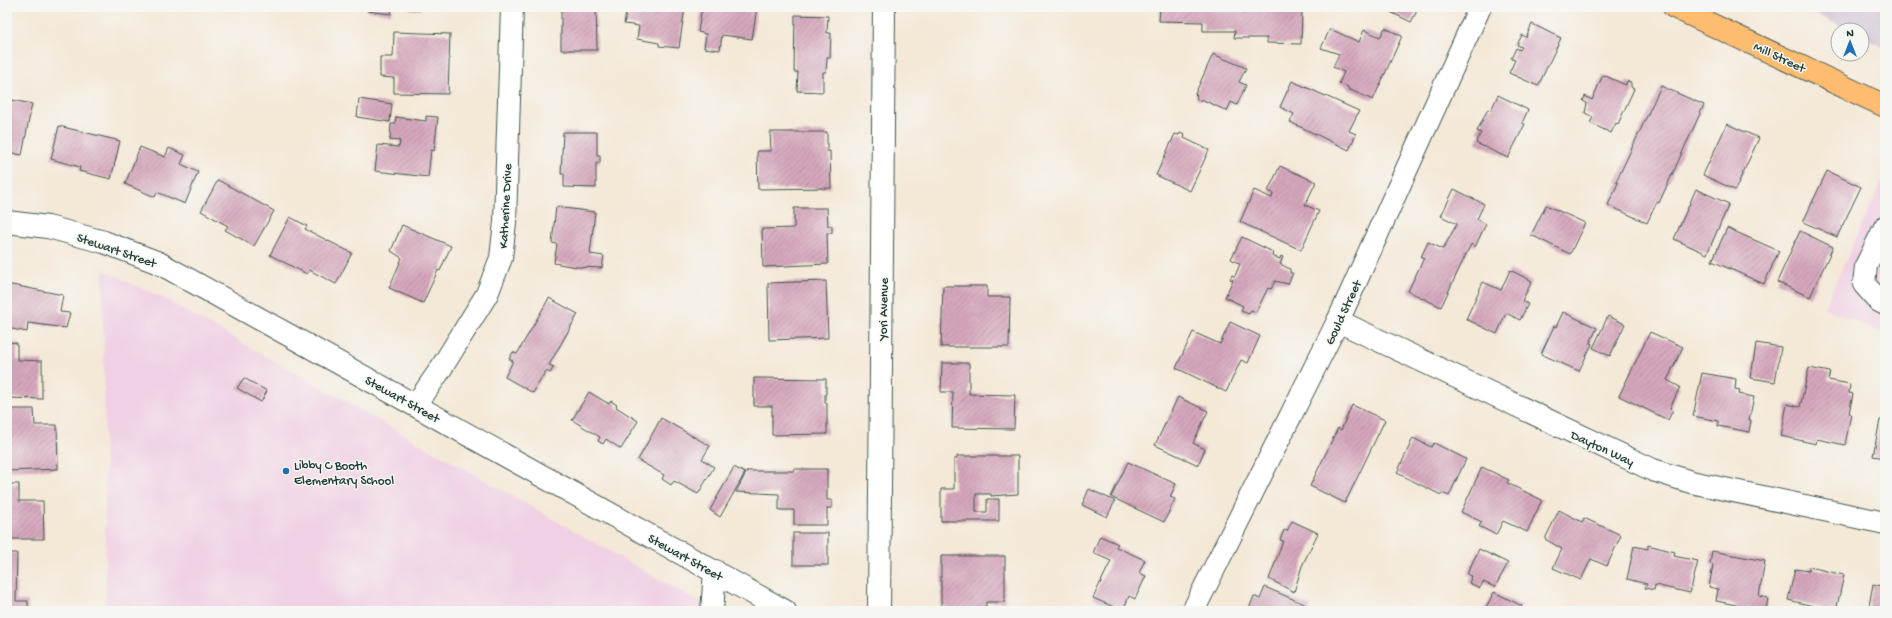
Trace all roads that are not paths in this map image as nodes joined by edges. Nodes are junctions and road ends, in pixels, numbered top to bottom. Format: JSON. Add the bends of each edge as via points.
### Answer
{"nodes":[{"id":1,"x":512,"y":7,"type":"edge"},
{"id":2,"x":884,"y":7,"type":"edge"},
{"id":3,"x":1480,"y":7,"type":"edge"},
{"id":4,"x":1674,"y":7,"type":"edge"},
{"id":5,"x":1885,"y":106,"type":"edge"},
{"id":6,"x":7,"y":222,"type":"edge"},
{"id":7,"x":1885,"y":227,"type":"edge"},
{"id":8,"x":1885,"y":304,"type":"edge"},
{"id":9,"x":1338,"y":321,"type":"junction"},
{"id":10,"x":416,"y":405,"type":"junction"},
{"id":11,"x":1885,"y":523,"type":"edge"},
{"id":12,"x":715,"y":572,"type":"junction"},
{"id":13,"x":712,"y":611,"type":"edge"},
{"id":14,"x":785,"y":611,"type":"edge"},
{"id":15,"x":879,"y":611,"type":"edge"},
{"id":16,"x":1193,"y":611,"type":"edge"}],
"edges":[{"from":1,"to":10,"type":"street","name":"Katherine Drive","via":[[505,222],[501,258],[487,294]]},
{"from":2,"to":15,"type":"street","name":"Yori Avenue"},
{"from":3,"to":9,"type":"street","name":"Gould Street"},
{"from":4,"to":5,"type":"main road","name":"Mill Street"},
{"from":6,"to":10,"type":"street","name":"Stewart Street","via":[[48,227],[104,242],[160,263]]},
{"from":7,"to":8,"type":"street","via":[[1866,266],[1864,284]]},
{"from":9,"to":11,"type":"street","name":"Dayton Way","via":[[1653,470],[1691,482]]},
{"from":9,"to":16,"type":"street","name":"Gould Street"},
{"from":10,"to":12,"type":"street","name":"Stewart Street"},
{"from":12,"to":13,"type":"street"},
{"from":12,"to":14,"type":"street","name":"Stewart Street"}]}
